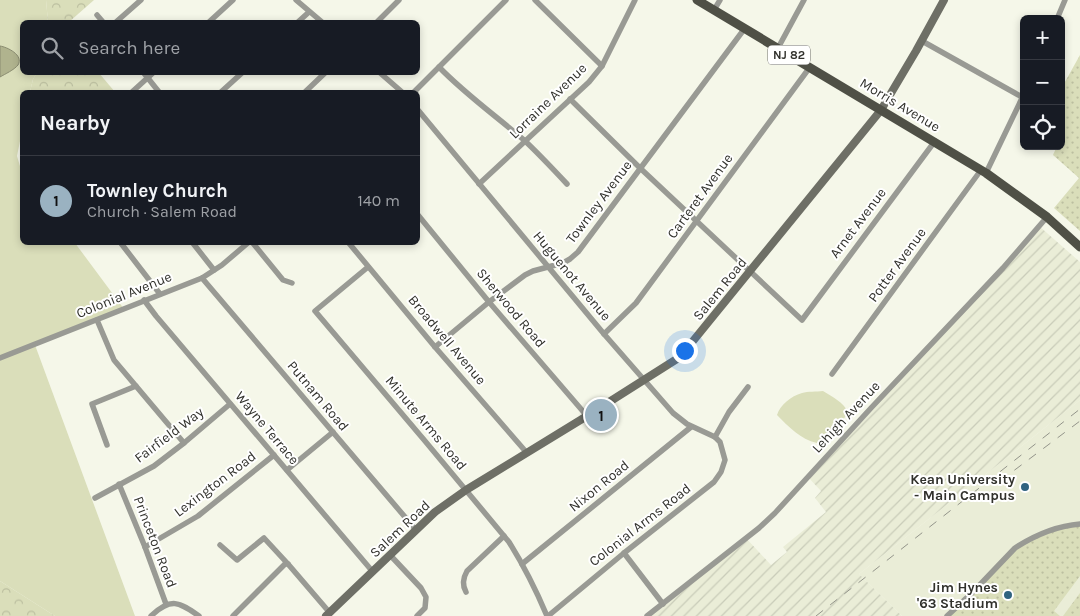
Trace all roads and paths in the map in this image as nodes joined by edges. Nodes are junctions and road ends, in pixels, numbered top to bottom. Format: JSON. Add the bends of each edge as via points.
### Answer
{"nodes":[{"id":1,"x":141,"y":0,"type":"edge"},
{"id":2,"x":233,"y":0,"type":"edge"},
{"id":3,"x":296,"y":0,"type":"edge"},
{"id":4,"x":399,"y":0,"type":"edge"},
{"id":5,"x":506,"y":0,"type":"edge"},
{"id":6,"x":535,"y":0,"type":"edge"},
{"id":7,"x":635,"y":0,"type":"edge"},
{"id":8,"x":697,"y":0,"type":"edge"},
{"id":9,"x":720,"y":0,"type":"edge"},
{"id":10,"x":804,"y":0,"type":"edge"},
{"id":11,"x":1065,"y":0,"type":"edge"},
{"id":12,"x":941,"y":1,"type":"edge"},
{"id":13,"x":714,"y":10,"type":"junction"},
{"id":14,"x":309,"y":12,"type":"junction"},
{"id":15,"x":97,"y":15,"type":"dead end"},
{"id":16,"x":1059,"y":15,"type":"edge"},
{"id":17,"x":101,"y":20,"type":"edge"},
{"id":18,"x":118,"y":20,"type":"edge"},
{"id":19,"x":211,"y":20,"type":"edge"},
{"id":20,"x":300,"y":20,"type":"edge"},
{"id":21,"x":319,"y":20,"type":"edge"},
{"id":22,"x":379,"y":20,"type":"edge"},
{"id":23,"x":745,"y":28,"type":"junction"},
{"id":24,"x":922,"y":41,"type":"junction"},
{"id":25,"x":778,"y":48,"type":"junction"},
{"id":26,"x":602,"y":66,"type":"junction"},
{"id":27,"x":439,"y":67,"type":"junction"},
{"id":28,"x":810,"y":67,"type":"junction"},
{"id":29,"x":146,"y":75,"type":"edge"},
{"id":30,"x":151,"y":75,"type":"edge"},
{"id":31,"x":240,"y":75,"type":"edge"},
{"id":32,"x":323,"y":75,"type":"edge"},
{"id":33,"x":382,"y":75,"type":"edge"},
{"id":34,"x":148,"y":78,"type":"junction"},
{"id":35,"x":134,"y":90,"type":"edge"},
{"id":36,"x":157,"y":90,"type":"edge"},
{"id":37,"x":223,"y":90,"type":"edge"},
{"id":38,"x":307,"y":90,"type":"edge"},
{"id":39,"x":400,"y":90,"type":"edge"},
{"id":40,"x":416,"y":90,"type":"edge"},
{"id":41,"x":1020,"y":93,"type":"edge"},
{"id":42,"x":570,"y":99,"type":"junction"},
{"id":43,"x":1020,"y":101,"type":"edge"},
{"id":44,"x":881,"y":110,"type":"junction"},
{"id":45,"x":420,"y":112,"type":"edge"},
{"id":46,"x":525,"y":141,"type":"junction"},
{"id":47,"x":935,"y":141,"type":"junction"},
{"id":48,"x":640,"y":168,"type":"junction"},
{"id":49,"x":984,"y":171,"type":"junction"},
{"id":50,"x":479,"y":184,"type":"junction"},
{"id":51,"x":567,"y":184,"type":"dead end"},
{"id":52,"x":420,"y":217,"type":"edge"},
{"id":53,"x":1047,"y":217,"type":"junction"},
{"id":54,"x":696,"y":222,"type":"junction"},
{"id":55,"x":122,"y":245,"type":"edge"},
{"id":56,"x":194,"y":245,"type":"edge"},
{"id":57,"x":247,"y":245,"type":"edge"},
{"id":58,"x":254,"y":245,"type":"edge"},
{"id":59,"x":350,"y":245,"type":"edge"},
{"id":60,"x":1080,"y":247,"type":"edge"},
{"id":61,"x":368,"y":267,"type":"junction"},
{"id":62,"x":548,"y":267,"type":"junction"},
{"id":63,"x":214,"y":270,"type":"junction"},
{"id":64,"x":750,"y":272,"type":"junction"},
{"id":65,"x":202,"y":278,"type":"junction"},
{"id":66,"x":292,"y":282,"type":"dead end"},
{"id":67,"x":160,"y":294,"type":"junction"},
{"id":68,"x":144,"y":300,"type":"junction"},
{"id":69,"x":489,"y":302,"type":"junction"},
{"id":70,"x":97,"y":320,"type":"junction"},
{"id":71,"x":604,"y":334,"type":"junction"},
{"id":72,"x":435,"y":347,"type":"junction"},
{"id":73,"x":0,"y":358,"type":"edge"},
{"id":74,"x":832,"y":374,"type":"dead end"},
{"id":75,"x":645,"y":379,"type":"junction"},
{"id":76,"x":136,"y":386,"type":"junction"},
{"id":77,"x":748,"y":387,"type":"dead end"},
{"id":78,"x":230,"y":404,"type":"junction"},
{"id":79,"x":587,"y":416,"type":"junction"},
{"id":80,"x":691,"y":427,"type":"junction"},
{"id":81,"x":333,"y":432,"type":"junction"},
{"id":82,"x":715,"y":437,"type":"junction"},
{"id":83,"x":720,"y":442,"type":"joint"},
{"id":84,"x":184,"y":443,"type":"junction"},
{"id":85,"x":107,"y":445,"type":"dead end"},
{"id":86,"x":527,"y":453,"type":"junction"},
{"id":87,"x":274,"y":455,"type":"junction"},
{"id":88,"x":286,"y":470,"type":"junction"},
{"id":89,"x":119,"y":484,"type":"junction"},
{"id":90,"x":466,"y":490,"type":"junction"},
{"id":91,"x":95,"y":498,"type":"dead end"},
{"id":92,"x":1080,"y":524,"type":"edge"},
{"id":93,"x":416,"y":530,"type":"junction"},
{"id":94,"x":504,"y":536,"type":"junction"},
{"id":95,"x":220,"y":545,"type":"dead end"},
{"id":96,"x":145,"y":547,"type":"junction"},
{"id":97,"x":624,"y":553,"type":"junction"},
{"id":98,"x":390,"y":555,"type":"junction"},
{"id":99,"x":288,"y":564,"type":"junction"},
{"id":100,"x":522,"y":564,"type":"junction"},
{"id":101,"x":373,"y":572,"type":"junction"},
{"id":102,"x":466,"y":592,"type":"dead end"},
{"id":103,"x":166,"y":604,"type":"junction"},
{"id":104,"x":663,"y":604,"type":"junction"},
{"id":105,"x":328,"y":614,"type":"edge"},
{"id":106,"x":151,"y":616,"type":"edge"},
{"id":107,"x":199,"y":616,"type":"edge"},
{"id":108,"x":233,"y":616,"type":"edge"},
{"id":109,"x":417,"y":616,"type":"edge"},
{"id":110,"x":548,"y":616,"type":"edge"},
{"id":111,"x":647,"y":616,"type":"edge"},
{"id":112,"x":947,"y":616,"type":"edge"}],
"edges":[{"from":1,"to":18,"type":"street"},
{"from":2,"to":19,"type":"street"},
{"from":3,"to":14,"type":"street"},
{"from":4,"to":22,"type":"street"},
{"from":5,"to":27,"type":"street"},
{"from":6,"to":26,"type":"street"},
{"from":7,"to":26,"type":"street","name":"Lorraine Avenue"},
{"from":8,"to":13,"type":"main road","name":"Morris Avenue","number":"NJ 82"},
{"from":9,"to":13,"type":"street"},
{"from":10,"to":25,"type":"street"},
{"from":11,"to":16,"type":"street"},
{"from":12,"to":24,"type":"street","name":"Salem Road"},
{"from":13,"to":23,"type":"main road","name":"Morris Avenue","number":"NJ 82"},
{"from":14,"to":20,"type":"street"},
{"from":14,"to":21,"type":"street"},
{"from":15,"to":17,"type":"street"},
{"from":23,"to":25,"type":"main road","name":"Morris Avenue","number":"NJ 82"},
{"from":23,"to":48,"type":"street","name":"Townley Avenue"},
{"from":24,"to":41,"type":"street"},
{"from":24,"to":44,"type":"street","name":"Salem Road"},
{"from":25,"to":28,"type":"main road","name":"Morris Avenue","number":"NJ 82"},
{"from":26,"to":42,"type":"street","name":"Lorraine Avenue"},
{"from":27,"to":40,"type":"street"},
{"from":27,"to":46,"type":"street"},
{"from":28,"to":44,"type":"main road","name":"Morris Avenue","number":"NJ 82"},
{"from":28,"to":54,"type":"street","name":"Carteret Avenue"},
{"from":29,"to":34,"type":"street"},
{"from":30,"to":34,"type":"street"},
{"from":31,"to":37,"type":"street"},
{"from":32,"to":38,"type":"street"},
{"from":33,"to":39,"type":"street"},
{"from":34,"to":35,"type":"street"},
{"from":34,"to":36,"type":"street"},
{"from":42,"to":46,"type":"street","name":"Lorraine Avenue"},
{"from":42,"to":48,"type":"street"},
{"from":43,"to":49,"type":"street","name":"Potter Avenue"},
{"from":44,"to":47,"type":"main road","name":"Morris Avenue","number":"NJ 82"},
{"from":44,"to":64,"type":"street","name":"Salem Road"},
{"from":45,"to":50,"type":"street","name":"Huguenot Avenue"},
{"from":46,"to":50,"type":"street","name":"Lorraine Avenue"},
{"from":46,"to":51,"type":"street"},
{"from":47,"to":49,"type":"main road","name":"Morris Avenue","number":"NJ 82"},
{"from":47,"to":64,"type":"street","name":"Arnet Avenue","via":[[802,320]]},
{"from":48,"to":54,"type":"street"},
{"from":48,"to":62,"type":"street","name":"Townley Avenue","via":[[578,252],[563,263]]},
{"from":49,"to":53,"type":"main road","name":"Morris Avenue","number":"NJ 82"},
{"from":49,"to":74,"type":"street","name":"Potter Avenue"},
{"from":50,"to":62,"type":"street","name":"Huguenot Avenue"},
{"from":52,"to":69,"type":"street","name":"Sherwood Road"},
{"from":53,"to":60,"type":"main road","name":"Morris Avenue","number":"NJ 82"},
{"from":53,"to":104,"type":"street","name":"Lehigh Avenue","via":[[1004,268],[776,513]]},
{"from":54,"to":64,"type":"street"},
{"from":54,"to":71,"type":"street","name":"Carteret Avenue","via":[[636,303]]},
{"from":55,"to":67,"type":"street"},
{"from":56,"to":63,"type":"street"},
{"from":57,"to":63,"type":"street","name":"Colonial Avenue"},
{"from":58,"to":66,"type":"street","via":[[283,280]]},
{"from":59,"to":61,"type":"street","name":"Broadwell Avenue"},
{"from":61,"to":72,"type":"street","name":"Broadwell Avenue"},
{"from":61,"to":90,"type":"street","name":"Minute Arms Road","via":[[315,311]]},
{"from":62,"to":69,"type":"street","name":"Townley Avenue","via":[[525,275]]},
{"from":62,"to":71,"type":"street","name":"Huguenot Avenue"},
{"from":63,"to":65,"type":"street","name":"Colonial Avenue"},
{"from":64,"to":75,"type":"street","name":"Salem Road","via":[[680,357]]},
{"from":65,"to":67,"type":"street","name":"Colonial Avenue"},
{"from":65,"to":81,"type":"street","name":"Putnam Road"},
{"from":67,"to":68,"type":"street","name":"Colonial Avenue"},
{"from":68,"to":70,"type":"street","name":"Colonial Avenue"},
{"from":68,"to":78,"type":"street","name":"Wayne Terrace"},
{"from":69,"to":72,"type":"street","name":"Townley Avenue"},
{"from":69,"to":79,"type":"street","name":"Sherwood Road"},
{"from":70,"to":73,"type":"street","name":"Colonial Avenue"},
{"from":70,"to":76,"type":"street","via":[[114,360]]},
{"from":71,"to":75,"type":"street","name":"Huguenot Avenue"},
{"from":72,"to":86,"type":"street","name":"Broadwell Avenue"},
{"from":75,"to":79,"type":"street","name":"Salem Road"},
{"from":75,"to":80,"type":"street","name":"Huguenot Avenue","via":[[673,413]]},
{"from":76,"to":84,"type":"street"},
{"from":76,"to":85,"type":"street","via":[[92,404]]},
{"from":77,"to":82,"type":"street"},
{"from":78,"to":84,"type":"street","name":"Fairfield Way"},
{"from":78,"to":87,"type":"street","name":"Wayne Terrace"},
{"from":79,"to":86,"type":"street","name":"Salem Road"},
{"from":80,"to":82,"type":"street","name":"Huguenot Avenue"},
{"from":80,"to":100,"type":"street","name":"Nixon Road"},
{"from":81,"to":88,"type":"street"},
{"from":81,"to":93,"type":"street","name":"Putnam Road"},
{"from":82,"to":83,"type":"street","name":"Huguenot Avenue"},
{"from":83,"to":97,"type":"street","name":"Colonial Arms Road","via":[[725,460],[718,478]]},
{"from":84,"to":89,"type":"street","name":"Fairfield Way","via":[[154,466]]},
{"from":86,"to":90,"type":"street","name":"Salem Road"},
{"from":87,"to":88,"type":"street","name":"Wayne Terrace"},
{"from":87,"to":96,"type":"street","name":"Lexington Road","via":[[198,516]]},
{"from":88,"to":101,"type":"street","name":"Wayne Terrace"},
{"from":89,"to":91,"type":"street","name":"Fairfield Way"},
{"from":89,"to":96,"type":"street","name":"Princeton Road"},
{"from":90,"to":93,"type":"street","name":"Salem Road"},
{"from":90,"to":94,"type":"street","name":"Minute Arms Road"},
{"from":92,"to":112,"type":"street","via":[[1053,529],[1022,543]]},
{"from":93,"to":98,"type":"street","name":"Salem Road"},
{"from":94,"to":100,"type":"street","name":"Minute Arms Road"},
{"from":94,"to":102,"type":"street","via":[[467,571],[463,581]]},
{"from":95,"to":99,"type":"street","via":[[237,560],[264,538]]},
{"from":96,"to":103,"type":"street","name":"Princeton Road"},
{"from":97,"to":104,"type":"street"},
{"from":97,"to":110,"type":"street","name":"Colonial Arms Road"},
{"from":98,"to":101,"type":"street","name":"Salem Road"},
{"from":98,"to":109,"type":"street","via":[[426,597],[426,608]]},
{"from":99,"to":105,"type":"street"},
{"from":99,"to":108,"type":"street"},
{"from":100,"to":110,"type":"street","name":"Minute Arms Road"},
{"from":101,"to":105,"type":"street","name":"Salem Road"},
{"from":103,"to":106,"type":"street"},
{"from":103,"to":107,"type":"street","name":"Princeton Road","via":[[185,606]]},
{"from":104,"to":111,"type":"street","name":"Lehigh Avenue"}]}
